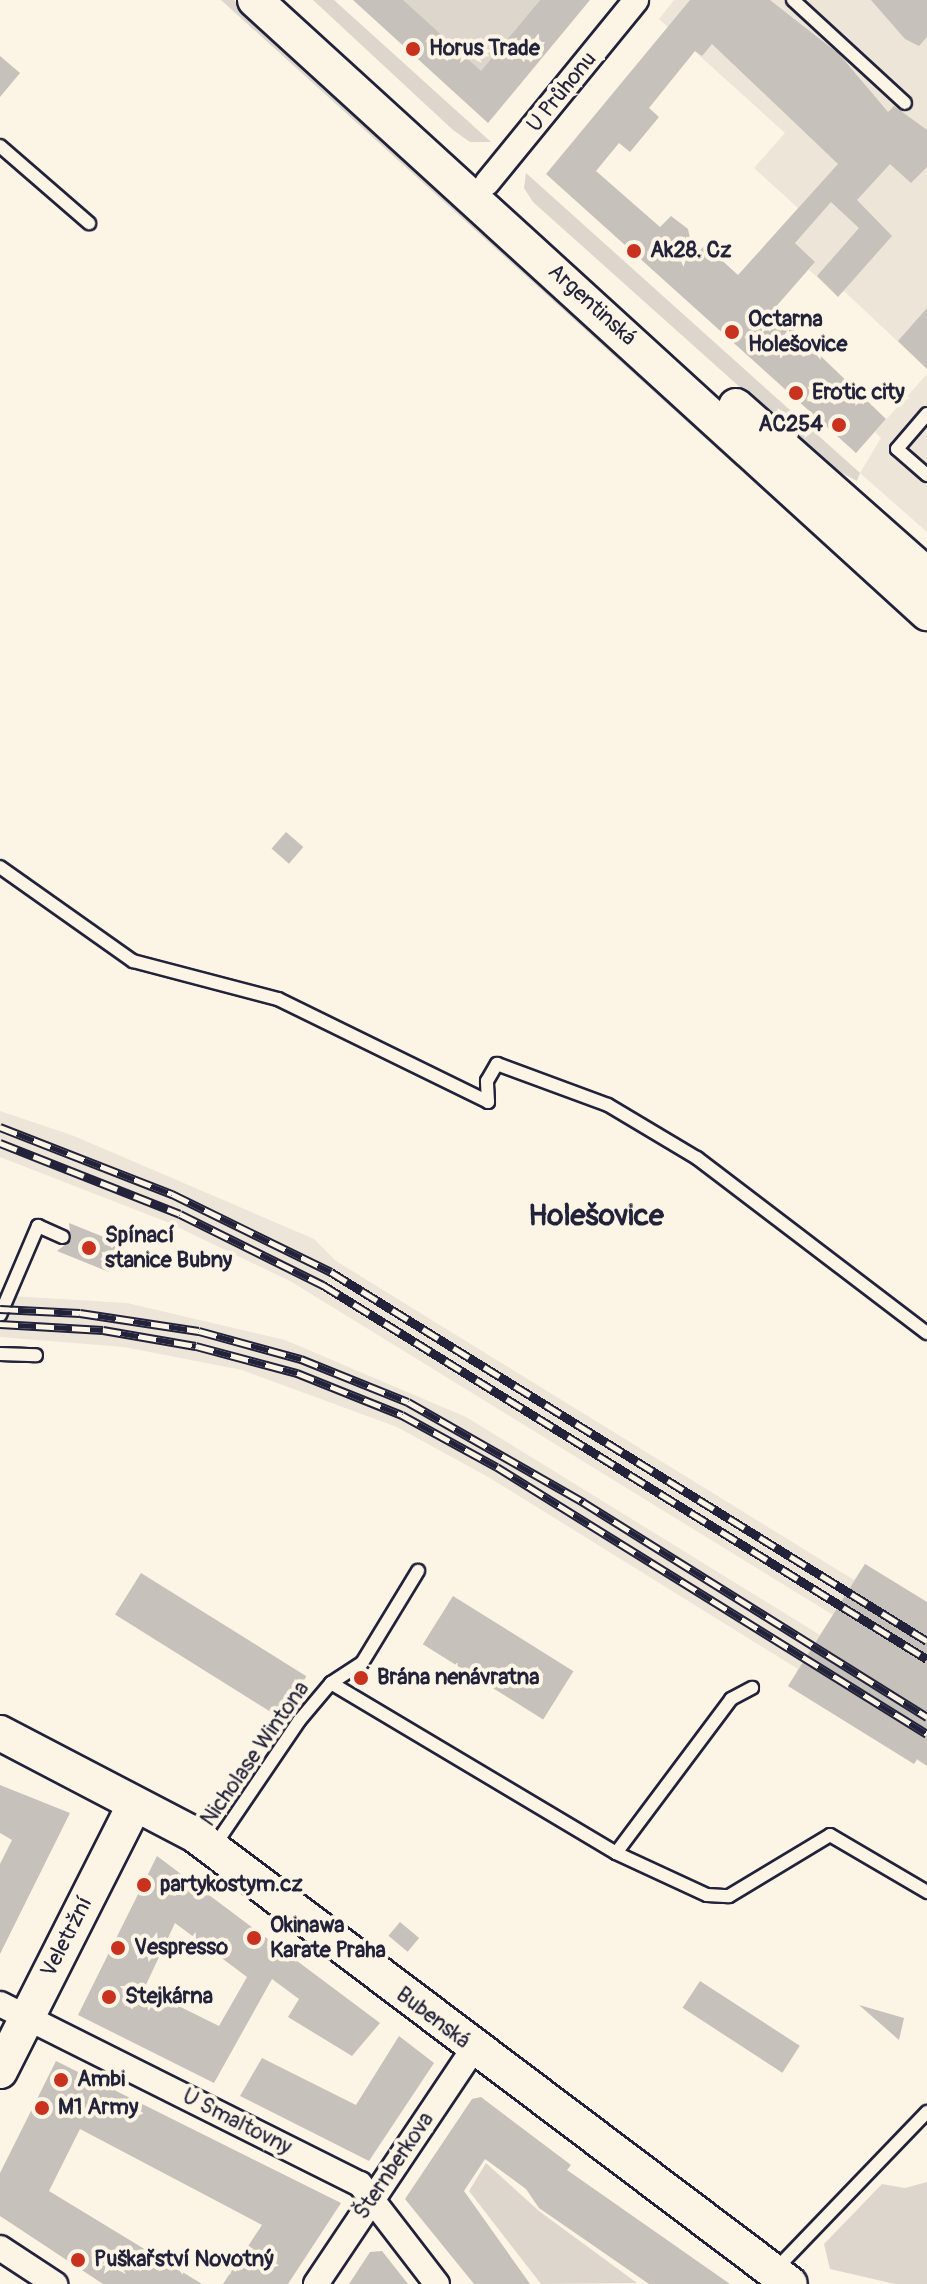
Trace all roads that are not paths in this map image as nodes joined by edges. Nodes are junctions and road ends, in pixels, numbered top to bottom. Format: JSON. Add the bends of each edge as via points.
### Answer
{"nodes":[{"id":1,"x":255,"y":0,"type":"edge"},
{"id":2,"x":286,"y":0,"type":"edge"},
{"id":3,"x":793,"y":0,"type":"edge"},
{"id":4,"x":626,"y":4,"type":"edge"},
{"id":5,"x":905,"y":103,"type":"dead end"},
{"id":6,"x":0,"y":146,"type":"edge"},
{"id":7,"x":487,"y":183,"type":"junction"},
{"id":8,"x":89,"y":223,"type":"dead end"},
{"id":9,"x":927,"y":414,"type":"edge"},
{"id":10,"x":927,"y":475,"type":"edge"},
{"id":11,"x":927,"y":575,"type":"edge"},
{"id":12,"x":927,"y":613,"type":"edge"},
{"id":13,"x":0,"y":867,"type":"edge"},
{"id":14,"x":63,"y":1237,"type":"dead end"},
{"id":15,"x":0,"y":1315,"type":"edge"},
{"id":16,"x":927,"y":1333,"type":"edge"},
{"id":17,"x":0,"y":1354,"type":"edge"},
{"id":18,"x":36,"y":1355,"type":"dead end"},
{"id":19,"x":418,"y":1571,"type":"dead end"},
{"id":20,"x":331,"y":1683,"type":"junction"},
{"id":21,"x":752,"y":1688,"type":"dead end"},
{"id":22,"x":0,"y":1733,"type":"edge"},
{"id":23,"x":135,"y":1804,"type":"junction"},
{"id":24,"x":213,"y":1848,"type":"junction"},
{"id":25,"x":616,"y":1853,"type":"junction"},
{"id":26,"x":927,"y":1892,"type":"edge"},
{"id":27,"x":13,"y":2010,"type":"edge"},
{"id":28,"x":474,"y":2048,"type":"junction"},
{"id":29,"x":0,"y":2071,"type":"edge"},
{"id":30,"x":927,"y":2112,"type":"edge"},
{"id":31,"x":373,"y":2198,"type":"junction"},
{"id":32,"x":0,"y":2248,"type":"edge"},
{"id":33,"x":776,"y":2280,"type":"edge"},
{"id":34,"x":55,"y":2284,"type":"edge"},
{"id":35,"x":316,"y":2284,"type":"edge"},
{"id":36,"x":437,"y":2284,"type":"edge"},
{"id":37,"x":814,"y":2284,"type":"edge"}],
"edges":[{"from":1,"to":12,"type":"main road","name":"Argentinská"},
{"from":2,"to":7,"type":"main road","name":"Argentinská"},
{"from":3,"to":5,"type":"lane"},
{"from":4,"to":7,"type":"street","name":"U Průhonu"},
{"from":6,"to":8,"type":"lane"},
{"from":7,"to":11,"type":"main road","name":"Argentinská"},
{"from":9,"to":10,"type":"lane","via":[[897,449]]},
{"from":13,"to":16,"type":"lane","via":[[133,961],[278,999],[488,1102],[487,1081],[497,1064],[608,1105],[697,1158]]},
{"from":14,"to":15,"type":"lane","via":[[38,1226]]},
{"from":17,"to":18,"type":"lane"},
{"from":19,"to":20,"type":"lane","name":"Nicholase Wintona","via":[[362,1663]]},
{"from":20,"to":24,"type":"lane","name":"Nicholase Wintona"},
{"from":20,"to":25,"type":"lane"},
{"from":21,"to":25,"type":"lane","via":[[731,1699]]},
{"from":22,"to":23,"type":"main road","name":"Bubenská"},
{"from":23,"to":24,"type":"main road","name":"Bubenská"},
{"from":23,"to":27,"type":"main road","name":"Veletržní"},
{"from":24,"to":28,"type":"main road","name":"Bubenská"},
{"from":25,"to":26,"type":"lane","via":[[722,1897],[823,1836],[837,1835]]},
{"from":27,"to":29,"type":"main road","name":"Veletržní"},
{"from":27,"to":31,"type":"street","name":"U Smaltovny","via":[[360,2184]]},
{"from":28,"to":31,"type":"street","name":"Šternberkova"},
{"from":28,"to":33,"type":"main road","name":"Bubenská"},
{"from":30,"to":33,"type":"lane"},
{"from":31,"to":35,"type":"street","name":"Šternberkova"},
{"from":31,"to":36,"type":"street","name":"U Smaltovny"},
{"from":32,"to":34,"type":"street"},
{"from":33,"to":37,"type":"main road","name":"Bubenská"}]}
